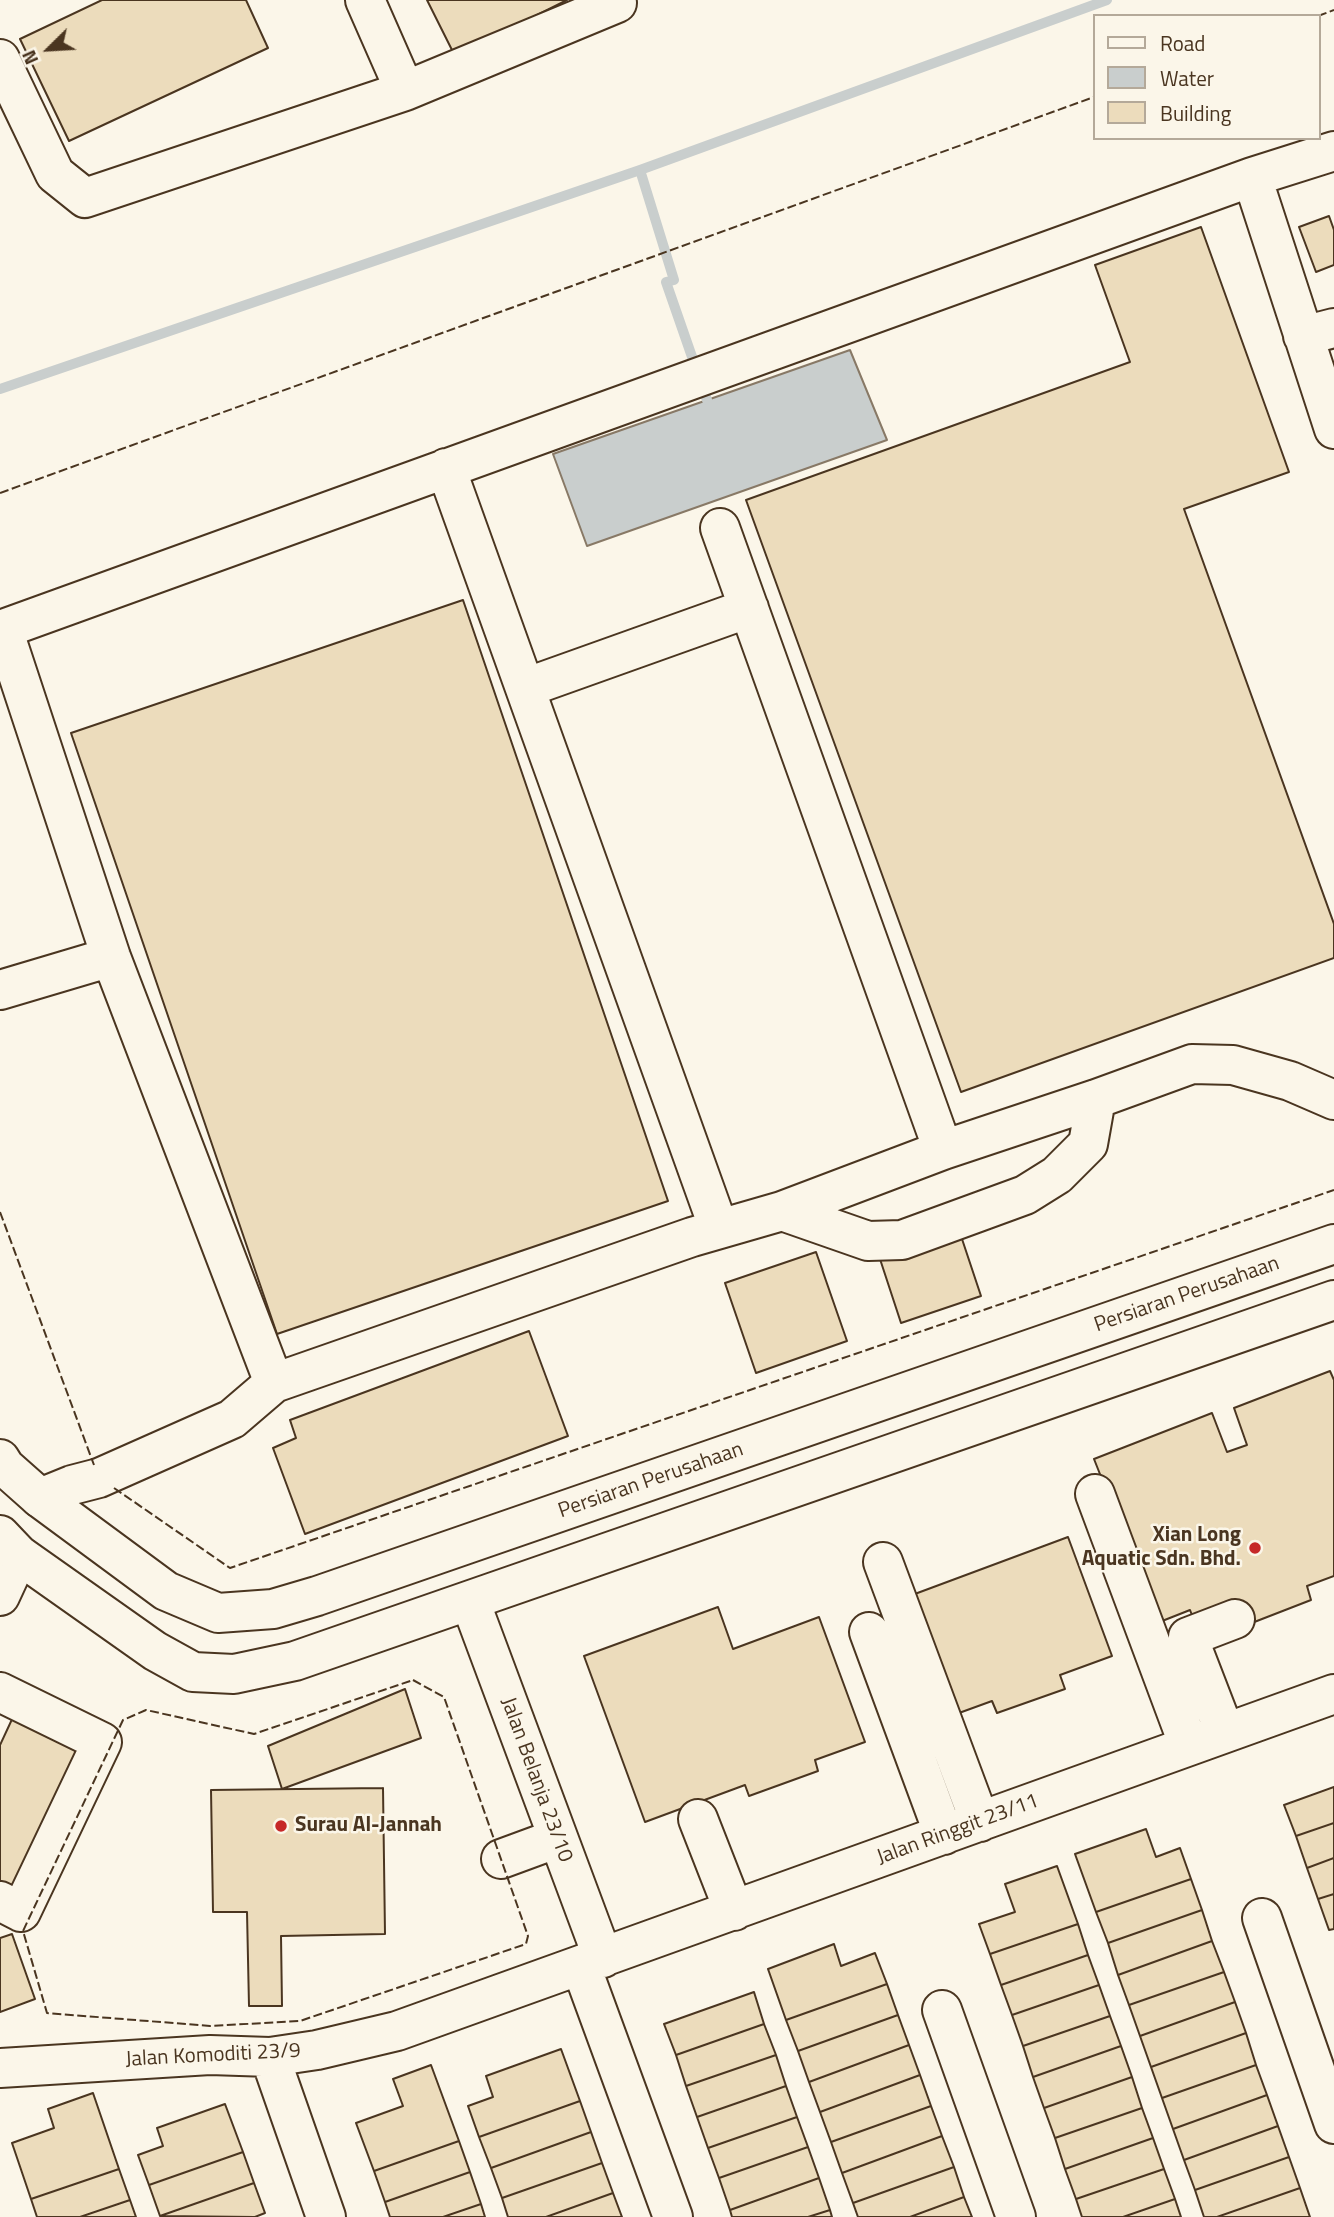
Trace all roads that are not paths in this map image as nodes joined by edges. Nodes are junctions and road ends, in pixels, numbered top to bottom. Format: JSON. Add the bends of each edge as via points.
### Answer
{"nodes":[{"id":1,"x":365,"y":0,"type":"edge"},
{"id":2,"x":615,"y":0,"type":"edge"},
{"id":3,"x":0,"y":59,"type":"edge"},
{"id":4,"x":405,"y":90,"type":"junction"},
{"id":5,"x":1334,"y":150,"type":"edge"},
{"id":6,"x":1252,"y":177,"type":"junction"},
{"id":7,"x":1318,"y":332,"type":"edge"},
{"id":8,"x":1334,"y":429,"type":"edge"},
{"id":9,"x":446,"y":468,"type":"junction"},
{"id":10,"x":720,"y":528,"type":"dead end"},
{"id":11,"x":749,"y":608,"type":"junction"},
{"id":12,"x":1,"y":629,"type":"edge"},
{"id":13,"x":524,"y":688,"type":"junction"},
{"id":14,"x":111,"y":957,"type":"junction"},
{"id":15,"x":0,"y":990,"type":"edge"},
{"id":16,"x":1096,"y":1099,"type":"junction"},
{"id":17,"x":1334,"y":1100,"type":"edge"},
{"id":18,"x":943,"y":1150,"type":"junction"},
{"id":19,"x":782,"y":1211,"type":"junction"},
{"id":20,"x":719,"y":1229,"type":"junction"},
{"id":21,"x":1334,"y":1244,"type":"edge"},
{"id":22,"x":1334,"y":1300,"type":"edge"},
{"id":23,"x":274,"y":1383,"type":"junction"},
{"id":24,"x":0,"y":1459,"type":"edge"},
{"id":25,"x":1095,"y":1494,"type":"dead end"},
{"id":26,"x":40,"y":1498,"type":"junction"},
{"id":27,"x":9,"y":1545,"type":"edge"},
{"id":28,"x":883,"y":1562,"type":"dead end"},
{"id":29,"x":0,"y":1596,"type":"edge"},
{"id":30,"x":470,"y":1601,"type":"junction"},
{"id":31,"x":1235,"y":1619,"type":"dead end"},
{"id":32,"x":869,"y":1632,"type":"dead end"},
{"id":33,"x":0,"y":1692,"type":"edge"},
{"id":34,"x":1334,"y":1694,"type":"edge"},
{"id":35,"x":1224,"y":1733,"type":"junction"},
{"id":36,"x":1189,"y":1746,"type":"junction"},
{"id":37,"x":698,"y":1819,"type":"dead end"},
{"id":38,"x":980,"y":1822,"type":"junction"},
{"id":39,"x":944,"y":1835,"type":"junction"},
{"id":40,"x":558,"y":1838,"type":"junction"},
{"id":41,"x":501,"y":1859,"type":"dead end"},
{"id":42,"x":0,"y":1901,"type":"edge"},
{"id":43,"x":734,"y":1911,"type":"junction"},
{"id":44,"x":1262,"y":1917,"type":"dead end"},
{"id":45,"x":592,"y":1962,"type":"junction"},
{"id":46,"x":942,"y":2010,"type":"dead end"},
{"id":47,"x":270,"y":2057,"type":"junction"},
{"id":48,"x":0,"y":2068,"type":"edge"},
{"id":49,"x":1334,"y":2124,"type":"edge"},
{"id":50,"x":326,"y":2217,"type":"edge"},
{"id":51,"x":673,"y":2217,"type":"edge"},
{"id":52,"x":1016,"y":2217,"type":"edge"}],
"edges":[{"from":1,"to":4,"type":"main road"},
{"from":2,"to":4,"type":"main road","via":[[617,3]]},
{"from":3,"to":4,"type":"main road","via":[[55,174],[85,198]]},
{"from":5,"to":6,"type":"main road"},
{"from":6,"to":7,"type":"main road"},
{"from":6,"to":9,"type":"main road"},
{"from":7,"to":8,"type":"main road"},
{"from":9,"to":12,"type":"main road"},
{"from":9,"to":13,"type":"main road"},
{"from":10,"to":11,"type":"main road"},
{"from":11,"to":13,"type":"main road"},
{"from":11,"to":18,"type":"main road"},
{"from":12,"to":14,"type":"main road"},
{"from":13,"to":20,"type":"main road"},
{"from":14,"to":15,"type":"main road"},
{"from":14,"to":23,"type":"main road"},
{"from":16,"to":17,"type":"main road","via":[[1192,1064],[1233,1065]]},
{"from":16,"to":18,"type":"main road"},
{"from":16,"to":19,"type":"main road","via":[[1088,1144],[1057,1175],[1025,1195],[902,1240],[867,1241]]},
{"from":18,"to":19,"type":"main road"},
{"from":19,"to":20,"type":"main road"},
{"from":20,"to":23,"type":"main road"},
{"from":21,"to":26,"type":"main road","name":"Persiaran Perusahaan","via":[[273,1609],[218,1613],[166,1591]]},
{"from":22,"to":30,"type":"main road"},
{"from":23,"to":26,"type":"main road","via":[[232,1419],[99,1478]]},
{"from":24,"to":26,"type":"main road","name":"Persiaran Perusahaan"},
{"from":25,"to":36,"type":"main road"},
{"from":27,"to":29,"type":"main road"},
{"from":27,"to":30,"type":"main road","via":[[155,1651],[192,1672],[234,1674],[295,1661]]},
{"from":28,"to":38,"type":"main road"},
{"from":30,"to":40,"type":"main road","name":"Jalan Belanja 23/10"},
{"from":31,"to":35,"type":"main road","via":[[1188,1637]]},
{"from":32,"to":39,"type":"main road"},
{"from":33,"to":42,"type":"main road","via":[[102,1742],[21,1912]]},
{"from":34,"to":35,"type":"main road","name":"Jalan Ringgit 23/11"},
{"from":35,"to":36,"type":"main road","name":"Jalan Ringgit 23/11"},
{"from":36,"to":38,"type":"main road","name":"Jalan Ringgit 23/11"},
{"from":37,"to":43,"type":"main road"},
{"from":38,"to":39,"type":"main road","name":"Jalan Ringgit 23/11"},
{"from":39,"to":43,"type":"main road","name":"Jalan Ringgit 23/11"},
{"from":40,"to":41,"type":"main road"},
{"from":40,"to":45,"type":"main road","name":"Jalan Belanja 23/10"},
{"from":43,"to":45,"type":"main road","name":"Jalan Ringgit 23/11"},
{"from":44,"to":49,"type":"main road"},
{"from":45,"to":47,"type":"main road","name":"Jalan Komoditi 23/9","via":[[397,2031]]},
{"from":45,"to":51,"type":"main road","name":"Jalan Belanja 23/10"},
{"from":46,"to":52,"type":"main road"},
{"from":47,"to":48,"type":"main road","name":"Jalan Komoditi 23/9","via":[[210,2055]]},
{"from":47,"to":50,"type":"main road"}]}
